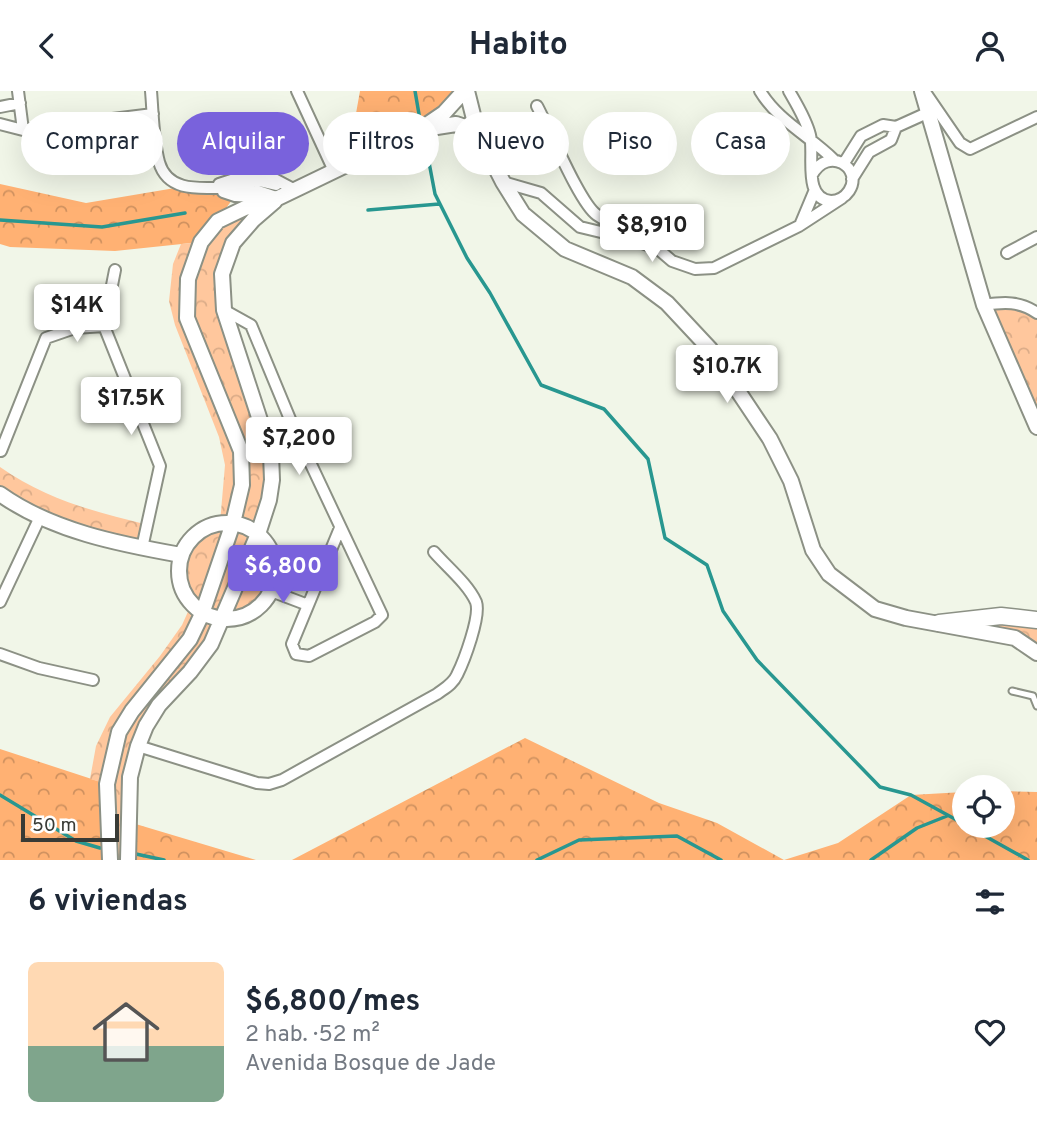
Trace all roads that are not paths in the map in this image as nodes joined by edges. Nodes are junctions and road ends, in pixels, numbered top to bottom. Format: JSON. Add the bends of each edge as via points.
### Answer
{"nodes":[{"id":1,"x":18,"y":91,"type":"edge"},
{"id":2,"x":151,"y":91,"type":"edge"},
{"id":3,"x":297,"y":91,"type":"edge"},
{"id":4,"x":466,"y":91,"type":"edge"},
{"id":5,"x":760,"y":91,"type":"edge"},
{"id":6,"x":789,"y":91,"type":"edge"},
{"id":7,"x":923,"y":91,"type":"edge"},
{"id":8,"x":20,"y":103,"type":"junction"},
{"id":9,"x":537,"y":106,"type":"dead end"},
{"id":10,"x":0,"y":107,"type":"edge"},
{"id":11,"x":21,"y":112,"type":"edge"},
{"id":12,"x":153,"y":112,"type":"edge"},
{"id":13,"x":472,"y":112,"type":"edge"},
{"id":14,"x":927,"y":113,"type":"junction"},
{"id":15,"x":439,"y":116,"type":"edge"},
{"id":16,"x":1037,"y":117,"type":"edge"},
{"id":17,"x":0,"y":124,"type":"edge"},
{"id":18,"x":896,"y":127,"type":"junction"},
{"id":19,"x":21,"y":129,"type":"edge"},
{"id":20,"x":811,"y":139,"type":"junction"},
{"id":21,"x":323,"y":147,"type":"edge"},
{"id":22,"x":839,"y":162,"type":"junction"},
{"id":23,"x":163,"y":172,"type":"edge"},
{"id":24,"x":326,"y":175,"type":"edge"},
{"id":25,"x":499,"y":175,"type":"edge"},
{"id":26,"x":812,"y":175,"type":"junction"},
{"id":27,"x":852,"y":179,"type":"junction"},
{"id":28,"x":503,"y":182,"type":"junction"},
{"id":29,"x":210,"y":187,"type":"junction"},
{"id":30,"x":295,"y":190,"type":"junction"},
{"id":31,"x":814,"y":192,"type":"junction"},
{"id":32,"x":278,"y":198,"type":"junction"},
{"id":33,"x":842,"y":198,"type":"junction"},
{"id":34,"x":799,"y":226,"type":"junction"},
{"id":35,"x":1035,"y":241,"type":"edge"},
{"id":36,"x":658,"y":249,"type":"junction"},
{"id":37,"x":1007,"y":253,"type":"dead end"},
{"id":38,"x":115,"y":269,"type":"dead end"},
{"id":39,"x":984,"y":305,"type":"junction"},
{"id":40,"x":224,"y":310,"type":"junction"},
{"id":41,"x":1037,"y":313,"type":"edge"},
{"id":42,"x":103,"y":326,"type":"junction"},
{"id":43,"x":1034,"y":410,"type":"edge"},
{"id":44,"x":1037,"y":427,"type":"edge"},
{"id":45,"x":1,"y":451,"type":"edge"},
{"id":46,"x":0,"y":494,"type":"edge"},
{"id":47,"x":40,"y":517,"type":"junction"},
{"id":48,"x":233,"y":523,"type":"junction"},
{"id":49,"x":340,"y":528,"type":"junction"},
{"id":50,"x":258,"y":534,"type":"junction"},
{"id":51,"x":142,"y":548,"type":"junction"},
{"id":52,"x":434,"y":552,"type":"dead end"},
{"id":53,"x":181,"y":555,"type":"junction"},
{"id":54,"x":271,"y":591,"type":"junction"},
{"id":55,"x":0,"y":602,"type":"edge"},
{"id":56,"x":308,"y":605,"type":"junction"},
{"id":57,"x":202,"y":614,"type":"junction"},
{"id":58,"x":222,"y":620,"type":"junction"},
{"id":59,"x":1037,"y":620,"type":"edge"},
{"id":60,"x":939,"y":623,"type":"junction"},
{"id":61,"x":1037,"y":653,"type":"edge"},
{"id":62,"x":0,"y":654,"type":"edge"},
{"id":63,"x":93,"y":680,"type":"dead end"},
{"id":64,"x":1012,"y":691,"type":"dead end"},
{"id":65,"x":1037,"y":706,"type":"edge"},
{"id":66,"x":138,"y":746,"type":"junction"},
{"id":67,"x":109,"y":766,"type":"junction"},
{"id":68,"x":132,"y":771,"type":"junction"},
{"id":69,"x":110,"y":860,"type":"edge"},
{"id":70,"x":128,"y":860,"type":"edge"}],
"edges":[{"from":1,"to":8,"type":"street"},
{"from":2,"to":12,"type":"street"},
{"from":3,"to":21,"type":"street"},
{"from":4,"to":13,"type":"street"},
{"from":4,"to":15,"type":"street"},
{"from":5,"to":20,"type":"street","via":[[788,124]]},
{"from":6,"to":20,"type":"street"},
{"from":7,"to":14,"type":"street"},
{"from":7,"to":16,"type":"street","via":[[960,143],[971,149]]},
{"from":8,"to":10,"type":"street"},
{"from":8,"to":11,"type":"street"},
{"from":9,"to":36,"type":"street","via":[[595,215],[643,235]]},
{"from":14,"to":18,"type":"street"},
{"from":14,"to":39,"type":"street"},
{"from":17,"to":19,"type":"street"},
{"from":18,"to":22,"type":"street","via":[[883,125],[861,136]]},
{"from":18,"to":27,"type":"street","via":[[891,139],[869,152]]},
{"from":20,"to":22,"type":"street"},
{"from":20,"to":26,"type":"street"},
{"from":22,"to":26,"type":"street","via":[[824,161]]},
{"from":22,"to":27,"type":"street","via":[[850,170]]},
{"from":23,"to":29,"type":"street","via":[[181,187]]},
{"from":24,"to":30,"type":"street"},
{"from":25,"to":28,"type":"street"},
{"from":26,"to":31,"type":"street"},
{"from":27,"to":33,"type":"street"},
{"from":28,"to":36,"type":"street","via":[[541,193],[580,227]]},
{"from":28,"to":60,"type":"street","via":[[523,214],[565,249],[632,277],[667,303],[710,349],[771,439],[791,481],[813,550],[829,574],[875,609]]},
{"from":29,"to":30,"type":"street","via":[[259,171]]},
{"from":29,"to":32,"type":"street","via":[[246,188]]},
{"from":30,"to":32,"type":"street"},
{"from":31,"to":33,"type":"street","via":[[832,201]]},
{"from":31,"to":34,"type":"street"},
{"from":32,"to":40,"type":"street","via":[[233,243],[222,274]]},
{"from":32,"to":48,"type":"street","via":[[218,221],[201,242],[188,279],[187,318],[241,451],[242,485]]},
{"from":33,"to":34,"type":"street"},
{"from":34,"to":36,"type":"street","via":[[714,268],[695,269],[672,261]]},
{"from":35,"to":37,"type":"street"},
{"from":38,"to":42,"type":"street"},
{"from":39,"to":41,"type":"street","via":[[1007,302]]},
{"from":39,"to":43,"type":"street"},
{"from":40,"to":49,"type":"street","via":[[251,325]]},
{"from":40,"to":50,"type":"street","via":[[271,454],[269,501]]},
{"from":42,"to":45,"type":"street","via":[[75,328],[47,338]]},
{"from":42,"to":51,"type":"street","via":[[160,466]]},
{"from":43,"to":44,"type":"street"},
{"from":46,"to":47,"type":"street"},
{"from":47,"to":51,"type":"street"},
{"from":47,"to":55,"type":"street"},
{"from":48,"to":50,"type":"street"},
{"from":48,"to":53,"type":"street","via":[[211,525],[193,537]]},
{"from":48,"to":57,"type":"street"},
{"from":49,"to":56,"type":"street"},
{"from":49,"to":56,"type":"street","via":[[382,615],[309,656],[296,654],[292,644]]},
{"from":50,"to":54,"type":"street","via":[[272,554],[275,578]]},
{"from":50,"to":58,"type":"street"},
{"from":51,"to":53,"type":"street"},
{"from":52,"to":66,"type":"street","via":[[477,606],[457,676],[437,694],[270,784]]},
{"from":53,"to":57,"type":"street","via":[[178,577],[186,599]]},
{"from":54,"to":56,"type":"street"},
{"from":54,"to":58,"type":"street","via":[[246,616]]},
{"from":57,"to":58,"type":"street"},
{"from":57,"to":67,"type":"street","via":[[190,639],[119,732]]},
{"from":58,"to":66,"type":"street","via":[[211,644],[159,705]]},
{"from":59,"to":60,"type":"main road","via":[[1001,616]]},
{"from":60,"to":61,"type":"street","via":[[1015,638]]},
{"from":62,"to":63,"type":"street"},
{"from":64,"to":65,"type":"lane","via":[[1033,696]]},
{"from":66,"to":68,"type":"street"},
{"from":67,"to":68,"type":"street"},
{"from":67,"to":69,"type":"street"},
{"from":68,"to":70,"type":"street"}]}
